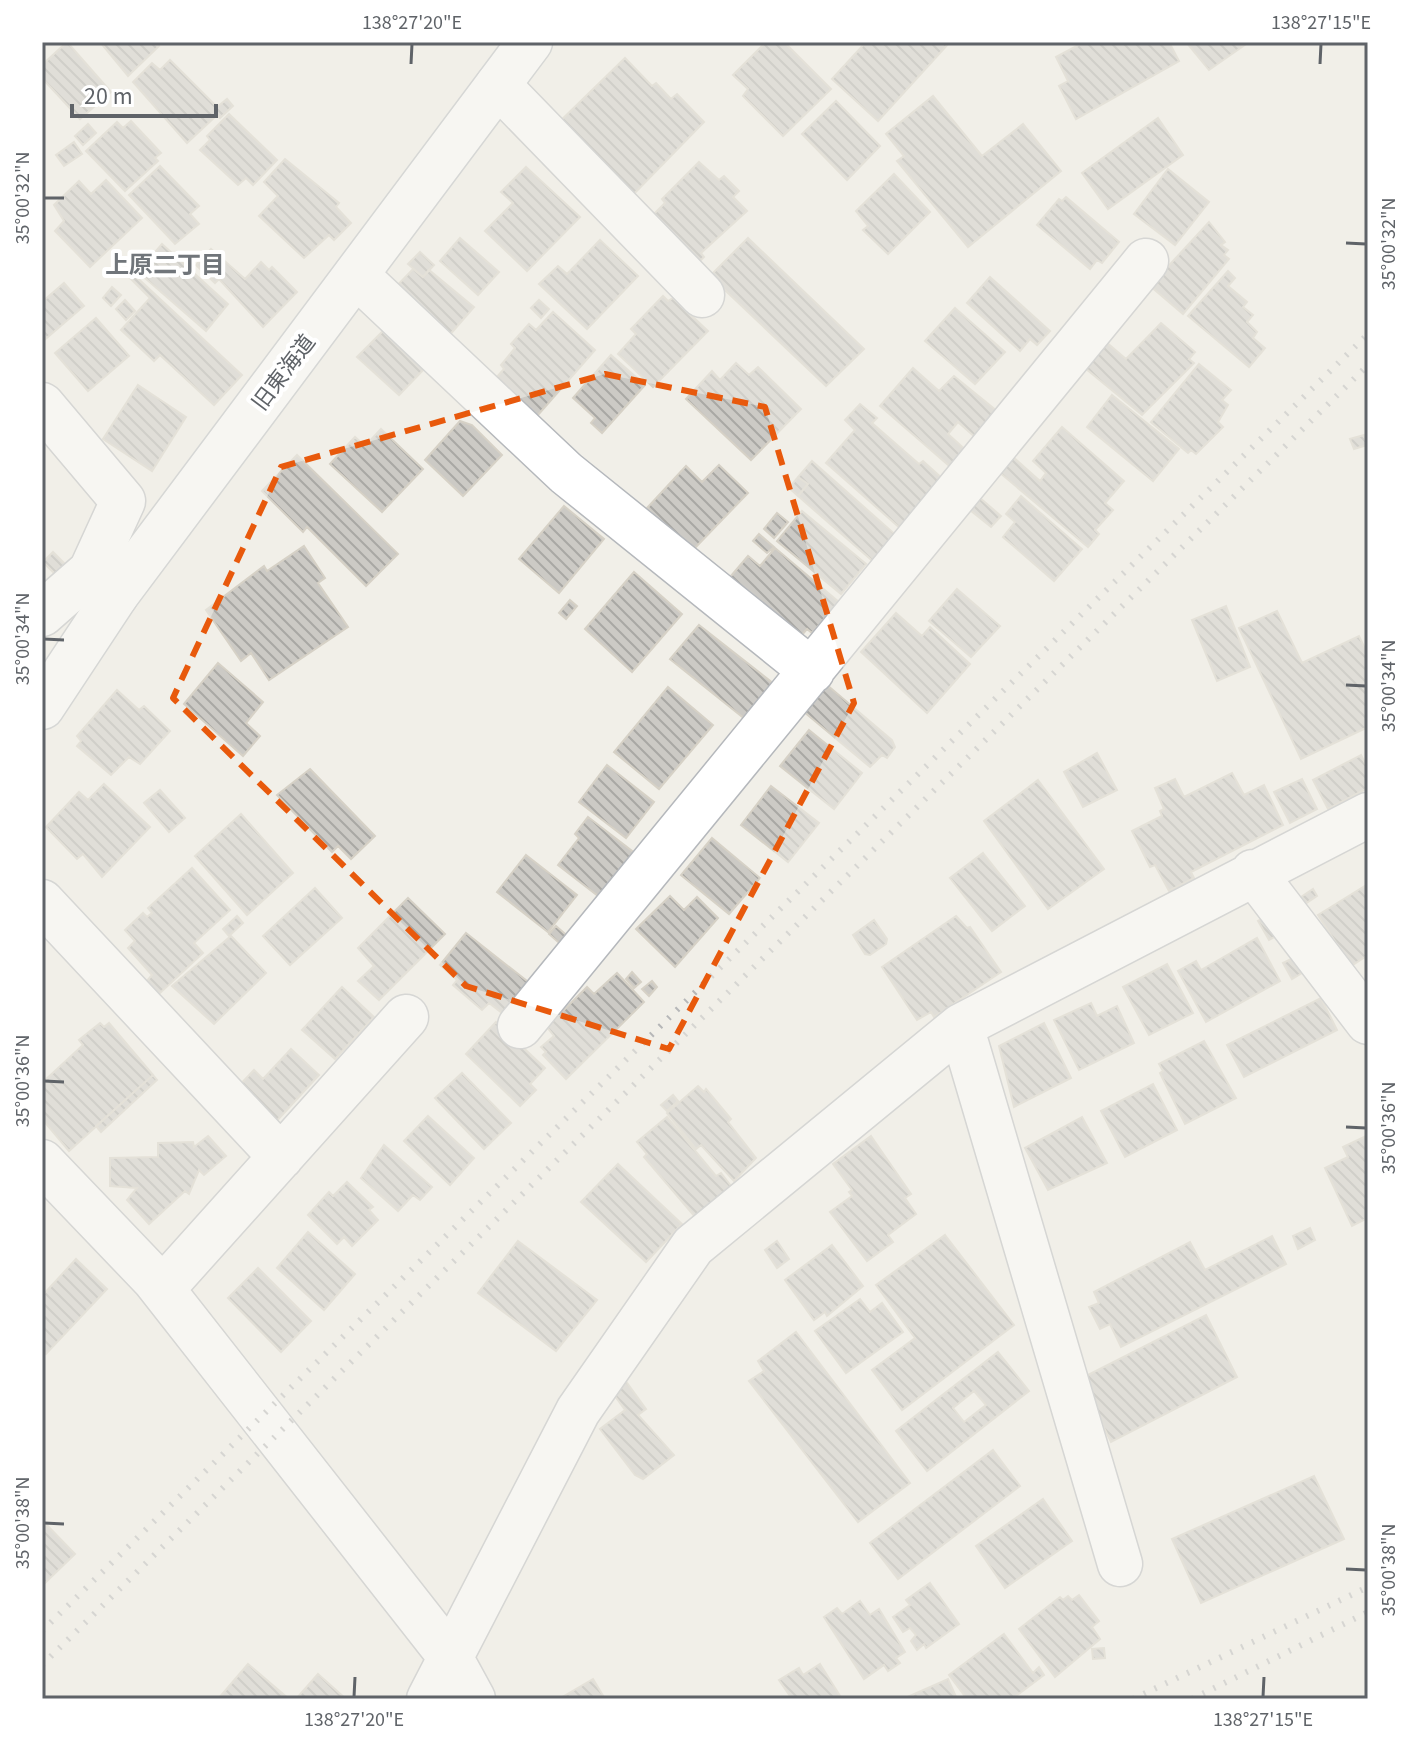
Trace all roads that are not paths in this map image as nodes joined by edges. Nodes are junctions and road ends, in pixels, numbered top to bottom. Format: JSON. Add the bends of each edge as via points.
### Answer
{"nodes":[{"id":1,"x":530,"y":42,"type":"edge"},
{"id":2,"x":498,"y":85,"type":"junction"},
{"id":3,"x":1146,"y":261,"type":"dead end"},
{"id":4,"x":356,"y":275,"type":"junction"},
{"id":5,"x":702,"y":295,"type":"dead end"},
{"id":6,"x":42,"y":405,"type":"edge"},
{"id":7,"x":103,"y":583,"type":"junction"},
{"id":8,"x":42,"y":614,"type":"edge"},
{"id":9,"x":812,"y":671,"type":"junction"},
{"id":10,"x":42,"y":707,"type":"edge"},
{"id":11,"x":1368,"y":815,"type":"edge"},
{"id":12,"x":1253,"y":872,"type":"junction"},
{"id":13,"x":42,"y":902,"type":"edge"},
{"id":14,"x":406,"y":1017,"type":"dead end"},
{"id":15,"x":1368,"y":1022,"type":"edge"},
{"id":16,"x":520,"y":1026,"type":"dead end"},
{"id":17,"x":961,"y":1026,"type":"junction"},
{"id":18,"x":281,"y":1157,"type":"junction"},
{"id":19,"x":42,"y":1162,"type":"edge"},
{"id":20,"x":162,"y":1289,"type":"junction"},
{"id":21,"x":1120,"y":1564,"type":"dead end"},
{"id":22,"x":449,"y":1655,"type":"junction"},
{"id":23,"x":429,"y":1699,"type":"edge"},
{"id":24,"x":473,"y":1699,"type":"edge"}],
"edges":[{"from":1,"to":2,"type":"street","name":"旧東海道"},
{"from":2,"to":4,"type":"street","name":"旧東海道"},
{"from":2,"to":5,"type":"street"},
{"from":3,"to":9,"type":"street"},
{"from":4,"to":7,"type":"street","name":"旧東海道"},
{"from":4,"to":9,"type":"street","via":[[566,473]]},
{"from":6,"to":7,"type":"street","via":[[123,501]]},
{"from":7,"to":8,"type":"street"},
{"from":7,"to":10,"type":"street","name":"旧東海道"},
{"from":9,"to":16,"type":"street"},
{"from":11,"to":12,"type":"street"},
{"from":12,"to":15,"type":"street"},
{"from":12,"to":17,"type":"street"},
{"from":13,"to":18,"type":"street"},
{"from":14,"to":18,"type":"street"},
{"from":17,"to":21,"type":"street"},
{"from":17,"to":22,"type":"street","via":[[693,1246],[578,1411]]},
{"from":18,"to":20,"type":"street"},
{"from":19,"to":20,"type":"street"},
{"from":20,"to":22,"type":"street"},
{"from":22,"to":23,"type":"street"},
{"from":22,"to":24,"type":"street"}]}
